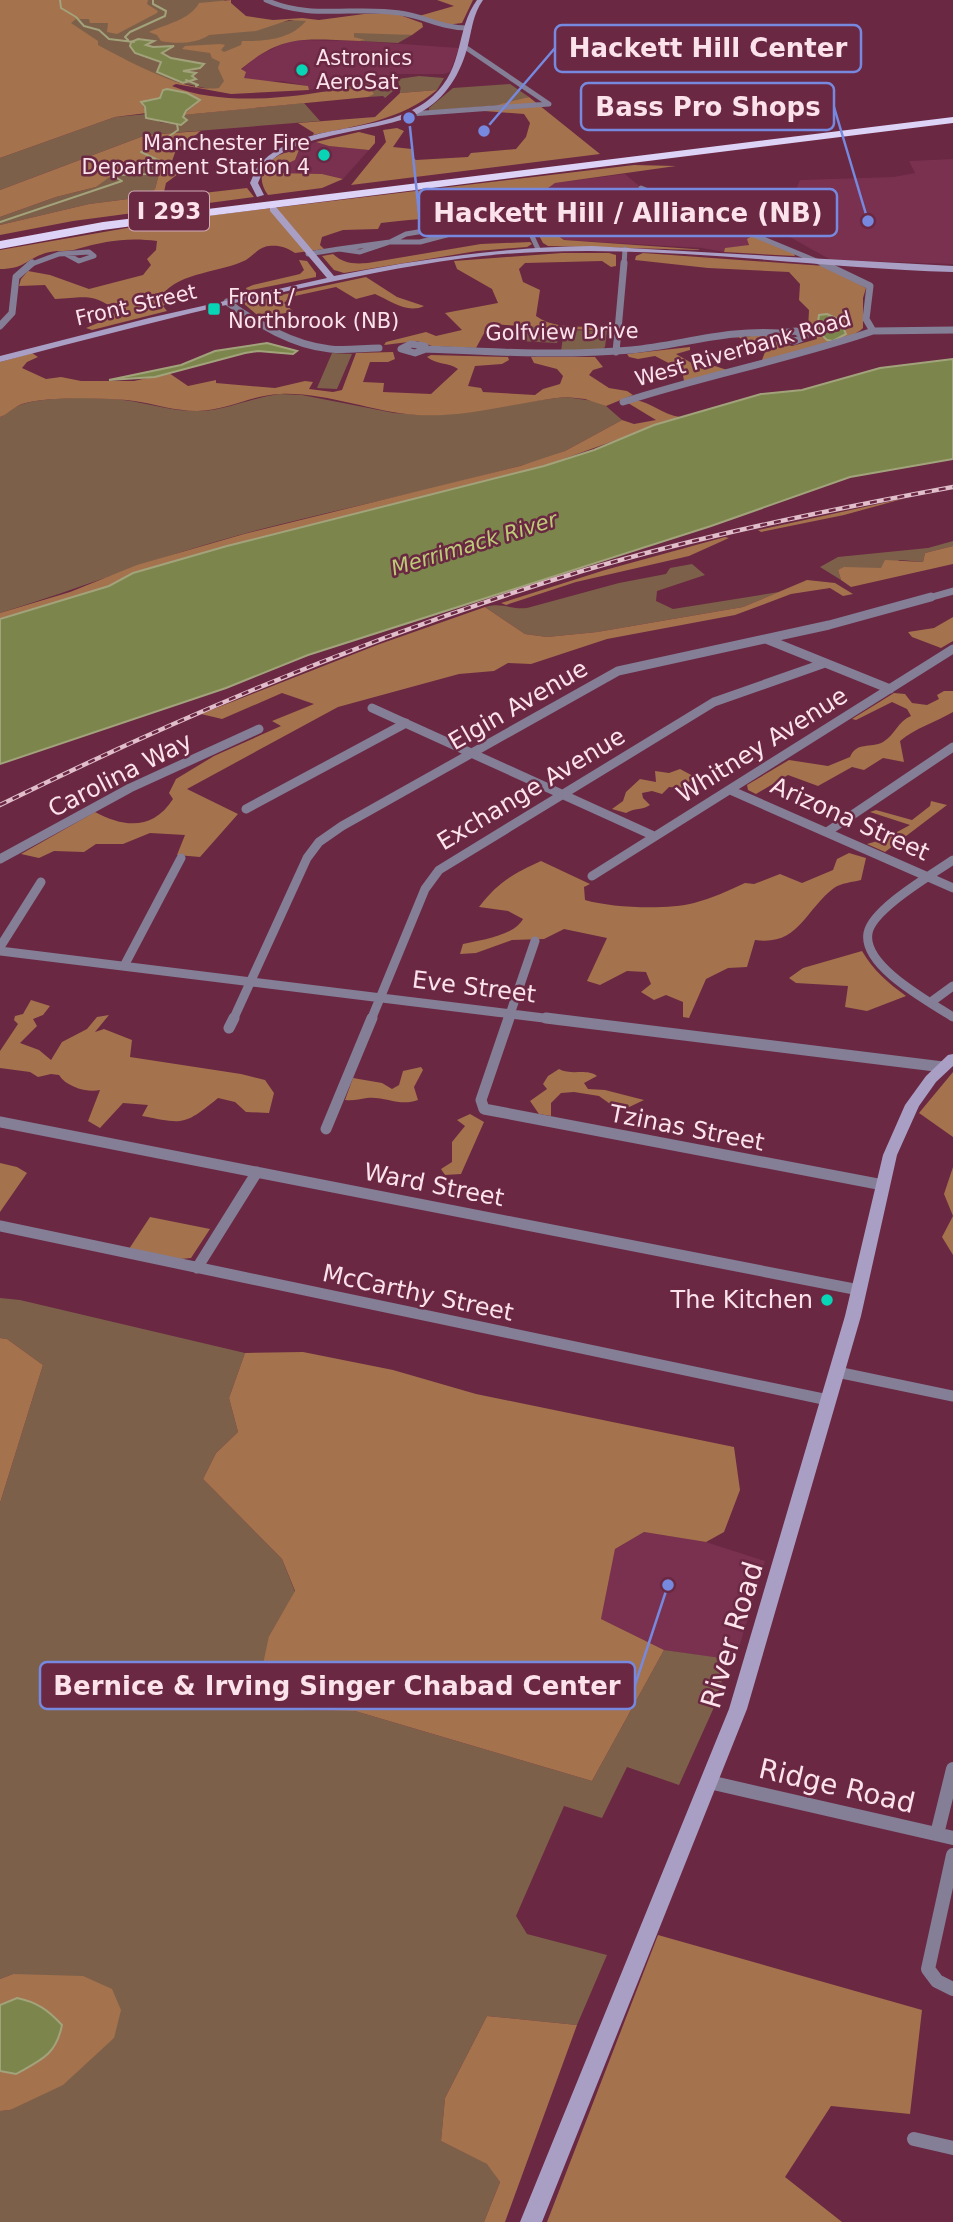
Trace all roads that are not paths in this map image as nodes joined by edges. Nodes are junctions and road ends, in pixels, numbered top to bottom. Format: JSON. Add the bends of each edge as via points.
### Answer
{"nodes":[{"id":1,"x":266,"y":0,"type":"edge"},
{"id":2,"x":355,"y":0,"type":"edge"},
{"id":3,"x":480,"y":0,"type":"edge"},
{"id":4,"x":356,"y":11,"type":"junction"},
{"id":5,"x":469,"y":27,"type":"junction"},
{"id":6,"x":465,"y":47,"type":"junction"},
{"id":7,"x":411,"y":114,"type":"junction"},
{"id":8,"x":953,"y":114,"type":"edge"},
{"id":9,"x":953,"y":120,"type":"edge"},
{"id":10,"x":641,"y":188,"type":"dead end"},
{"id":11,"x":260,"y":195,"type":"dead end"},
{"id":12,"x":273,"y":209,"type":"dead end"},
{"id":13,"x":0,"y":239,"type":"edge"},
{"id":14,"x":0,"y":245,"type":"edge"},
{"id":15,"x":538,"y":249,"type":"junction"},
{"id":16,"x":625,"y":249,"type":"junction"},
{"id":17,"x":66,"y":254,"type":"dead end"},
{"id":18,"x":308,"y":254,"type":"junction"},
{"id":19,"x":824,"y":263,"type":"junction"},
{"id":20,"x":953,"y":269,"type":"edge"},
{"id":21,"x":332,"y":279,"type":"junction"},
{"id":22,"x":227,"y":302,"type":"junction"},
{"id":23,"x":0,"y":327,"type":"edge"},
{"id":24,"x":953,"y":330,"type":"edge"},
{"id":25,"x":873,"y":331,"type":"junction"},
{"id":26,"x":780,"y":333,"type":"dead end"},
{"id":27,"x":379,"y":348,"type":"dead end"},
{"id":28,"x":426,"y":349,"type":"dead end"},
{"id":29,"x":616,"y":352,"type":"junction"},
{"id":30,"x":0,"y":359,"type":"edge"},
{"id":31,"x":622,"y":402,"type":"dead end"},
{"id":32,"x":953,"y":592,"type":"edge"},
{"id":33,"x":766,"y":639,"type":"junction"},
{"id":34,"x":953,"y":649,"type":"edge"},
{"id":35,"x":825,"y":663,"type":"junction"},
{"id":36,"x":890,"y":689,"type":"junction"},
{"id":37,"x":372,"y":708,"type":"dead end"},
{"id":38,"x":406,"y":723,"type":"junction"},
{"id":39,"x":259,"y":729,"type":"dead end"},
{"id":40,"x":953,"y":747,"type":"edge"},
{"id":41,"x":471,"y":753,"type":"junction"},
{"id":42,"x":730,"y":790,"type":"junction"},
{"id":43,"x":561,"y":794,"type":"junction"},
{"id":44,"x":246,"y":809,"type":"dead end"},
{"id":45,"x":827,"y":832,"type":"junction"},
{"id":46,"x":654,"y":836,"type":"junction"},
{"id":47,"x":181,"y":858,"type":"dead end"},
{"id":48,"x":0,"y":859,"type":"edge"},
{"id":49,"x":953,"y":860,"type":"edge"},
{"id":50,"x":592,"y":876,"type":"dead end"},
{"id":51,"x":929,"y":877,"type":"junction"},
{"id":52,"x":41,"y":882,"type":"dead end"},
{"id":53,"x":953,"y":888,"type":"edge"},
{"id":54,"x":536,"y":942,"type":"dead end"},
{"id":55,"x":0,"y":949,"type":"edge"},
{"id":56,"x":124,"y":966,"type":"junction"},
{"id":57,"x":251,"y":982,"type":"junction"},
{"id":58,"x":953,"y":986,"type":"edge"},
{"id":59,"x":380,"y":997,"type":"junction"},
{"id":60,"x":931,"y":1002,"type":"junction"},
{"id":61,"x":512,"y":1012,"type":"junction"},
{"id":62,"x":953,"y":1017,"type":"edge"},
{"id":63,"x":229,"y":1028,"type":"dead end"},
{"id":64,"x":948,"y":1063,"type":"edge"},
{"id":65,"x":0,"y":1122,"type":"edge"},
{"id":66,"x":326,"y":1129,"type":"dead end"},
{"id":67,"x":257,"y":1172,"type":"junction"},
{"id":68,"x":883,"y":1185,"type":"junction"},
{"id":69,"x":0,"y":1227,"type":"edge"},
{"id":70,"x":197,"y":1268,"type":"junction"},
{"id":71,"x":859,"y":1290,"type":"junction"},
{"id":72,"x":836,"y":1372,"type":"junction"},
{"id":73,"x":953,"y":1396,"type":"edge"},
{"id":74,"x":828,"y":1400,"type":"junction"},
{"id":75,"x":953,"y":1769,"type":"edge"},
{"id":76,"x":709,"y":1782,"type":"junction"},
{"id":77,"x":937,"y":1834,"type":"junction"},
{"id":78,"x":953,"y":1838,"type":"edge"},
{"id":79,"x":953,"y":1855,"type":"edge"},
{"id":80,"x":953,"y":1989,"type":"edge"},
{"id":81,"x":914,"y":2139,"type":"dead end"},
{"id":82,"x":953,"y":2148,"type":"edge"},
{"id":83,"x":531,"y":2222,"type":"edge"}],
"edges":[{"from":1,"to":4,"type":"street","via":[[297,9]]},
{"from":2,"to":4,"type":"street"},
{"from":3,"to":5,"type":"street"},
{"from":4,"to":5,"type":"street","via":[[404,13],[443,26]]},
{"from":5,"to":6,"type":"street"},
{"from":6,"to":7,"type":"street","via":[[444,91]]},
{"from":6,"to":7,"type":"street","via":[[549,104]]},
{"from":7,"to":11,"type":"street","via":[[281,151],[256,175],[254,183]]},
{"from":8,"to":13,"type":"highway","number":"I 293","via":[[179,210]]},
{"from":9,"to":14,"type":"highway","number":"I 293","via":[[164,218]]},
{"from":10,"to":19,"type":"street"},
{"from":12,"to":18,"type":"street"},
{"from":15,"to":16,"type":"street","name":"Front Street"},
{"from":15,"to":18,"type":"street","via":[[531,234],[522,231],[414,232],[390,242]]},
{"from":15,"to":21,"type":"street","name":"Front Street"},
{"from":16,"to":19,"type":"street","name":"Front Street"},
{"from":16,"to":29,"type":"street"},
{"from":17,"to":23,"type":"street","via":[[40,258],[19,273],[12,313]]},
{"from":18,"to":21,"type":"street"},
{"from":19,"to":20,"type":"street","name":"Front Street"},
{"from":19,"to":25,"type":"street","via":[[870,286],[866,319]]},
{"from":21,"to":22,"type":"street","name":"Front Street"},
{"from":22,"to":27,"type":"street","via":[[249,319],[317,346]]},
{"from":22,"to":30,"type":"street","name":"Front Street"},
{"from":24,"to":25,"type":"street","name":"West Riverbank Road"},
{"from":25,"to":31,"type":"street","name":"West Riverbank Road","via":[[798,356]]},
{"from":26,"to":29,"type":"street","name":"Golfview Drive","via":[[737,331]]},
{"from":28,"to":29,"type":"street","name":"Golfview Drive"},
{"from":32,"to":33,"type":"street","name":"Elgin Avenue"},
{"from":33,"to":35,"type":"street"},
{"from":33,"to":41,"type":"street","name":"Elgin Avenue","via":[[618,671]]},
{"from":34,"to":36,"type":"street","name":"Whitney Avenue"},
{"from":35,"to":36,"type":"street"},
{"from":35,"to":43,"type":"street","name":"Exchange Avenue","via":[[714,702]]},
{"from":36,"to":42,"type":"street","name":"Whitney Avenue"},
{"from":37,"to":38,"type":"street"},
{"from":38,"to":41,"type":"street"},
{"from":38,"to":44,"type":"street"},
{"from":39,"to":48,"type":"street","name":"Carolina Way","via":[[130,788]]},
{"from":40,"to":45,"type":"street"},
{"from":41,"to":43,"type":"street"},
{"from":41,"to":57,"type":"street","name":"Elgin Avenue","via":[[342,826],[313,848]]},
{"from":42,"to":45,"type":"street","name":"Arizona Street"},
{"from":42,"to":46,"type":"street","name":"Whitney Avenue"},
{"from":43,"to":46,"type":"street"},
{"from":43,"to":59,"type":"street","name":"Exchange Avenue","via":[[439,870],[425,888]]},
{"from":45,"to":51,"type":"street","name":"Arizona Street"},
{"from":46,"to":50,"type":"street","name":"Whitney Avenue"},
{"from":47,"to":56,"type":"street"},
{"from":49,"to":51,"type":"street"},
{"from":51,"to":53,"type":"street","name":"Arizona Street"},
{"from":51,"to":60,"type":"street","via":[[877,919],[868,942],[885,969]]},
{"from":52,"to":55,"type":"street"},
{"from":54,"to":61,"type":"street"},
{"from":55,"to":56,"type":"street","name":"Eve Street"},
{"from":56,"to":57,"type":"street","name":"Eve Street"},
{"from":57,"to":59,"type":"street","name":"Eve Street"},
{"from":57,"to":63,"type":"street","name":"Elgin Avenue"},
{"from":58,"to":60,"type":"street"},
{"from":59,"to":61,"type":"street","name":"Eve Street"},
{"from":59,"to":66,"type":"street","name":"Exchange Avenue"},
{"from":60,"to":62,"type":"street"},
{"from":61,"to":64,"type":"street","name":"Eve Street"},
{"from":61,"to":68,"type":"street","name":"Tzinas Street","via":[[481,1100],[484,1109]]},
{"from":64,"to":68,"type":"street","name":"River Road","via":[[921,1091],[904,1121]]},
{"from":65,"to":67,"type":"street","name":"Ward Street"},
{"from":67,"to":70,"type":"street"},
{"from":67,"to":71,"type":"street","name":"Ward Street"},
{"from":68,"to":71,"type":"street","name":"River Road"},
{"from":69,"to":70,"type":"street","name":"McCarthy Street"},
{"from":70,"to":74,"type":"street","name":"McCarthy Street"},
{"from":71,"to":72,"type":"street","name":"River Road"},
{"from":72,"to":73,"type":"street"},
{"from":72,"to":74,"type":"street","name":"River Road"},
{"from":74,"to":76,"type":"street","name":"River Road","via":[[745,1689]]},
{"from":75,"to":77,"type":"street"},
{"from":76,"to":77,"type":"street","name":"Ridge Road"},
{"from":76,"to":83,"type":"street","name":"River Road"},
{"from":77,"to":78,"type":"street","name":"Ridge Road"},
{"from":79,"to":80,"type":"street","via":[[928,1969],[937,1981]]},
{"from":81,"to":82,"type":"street"}]}
